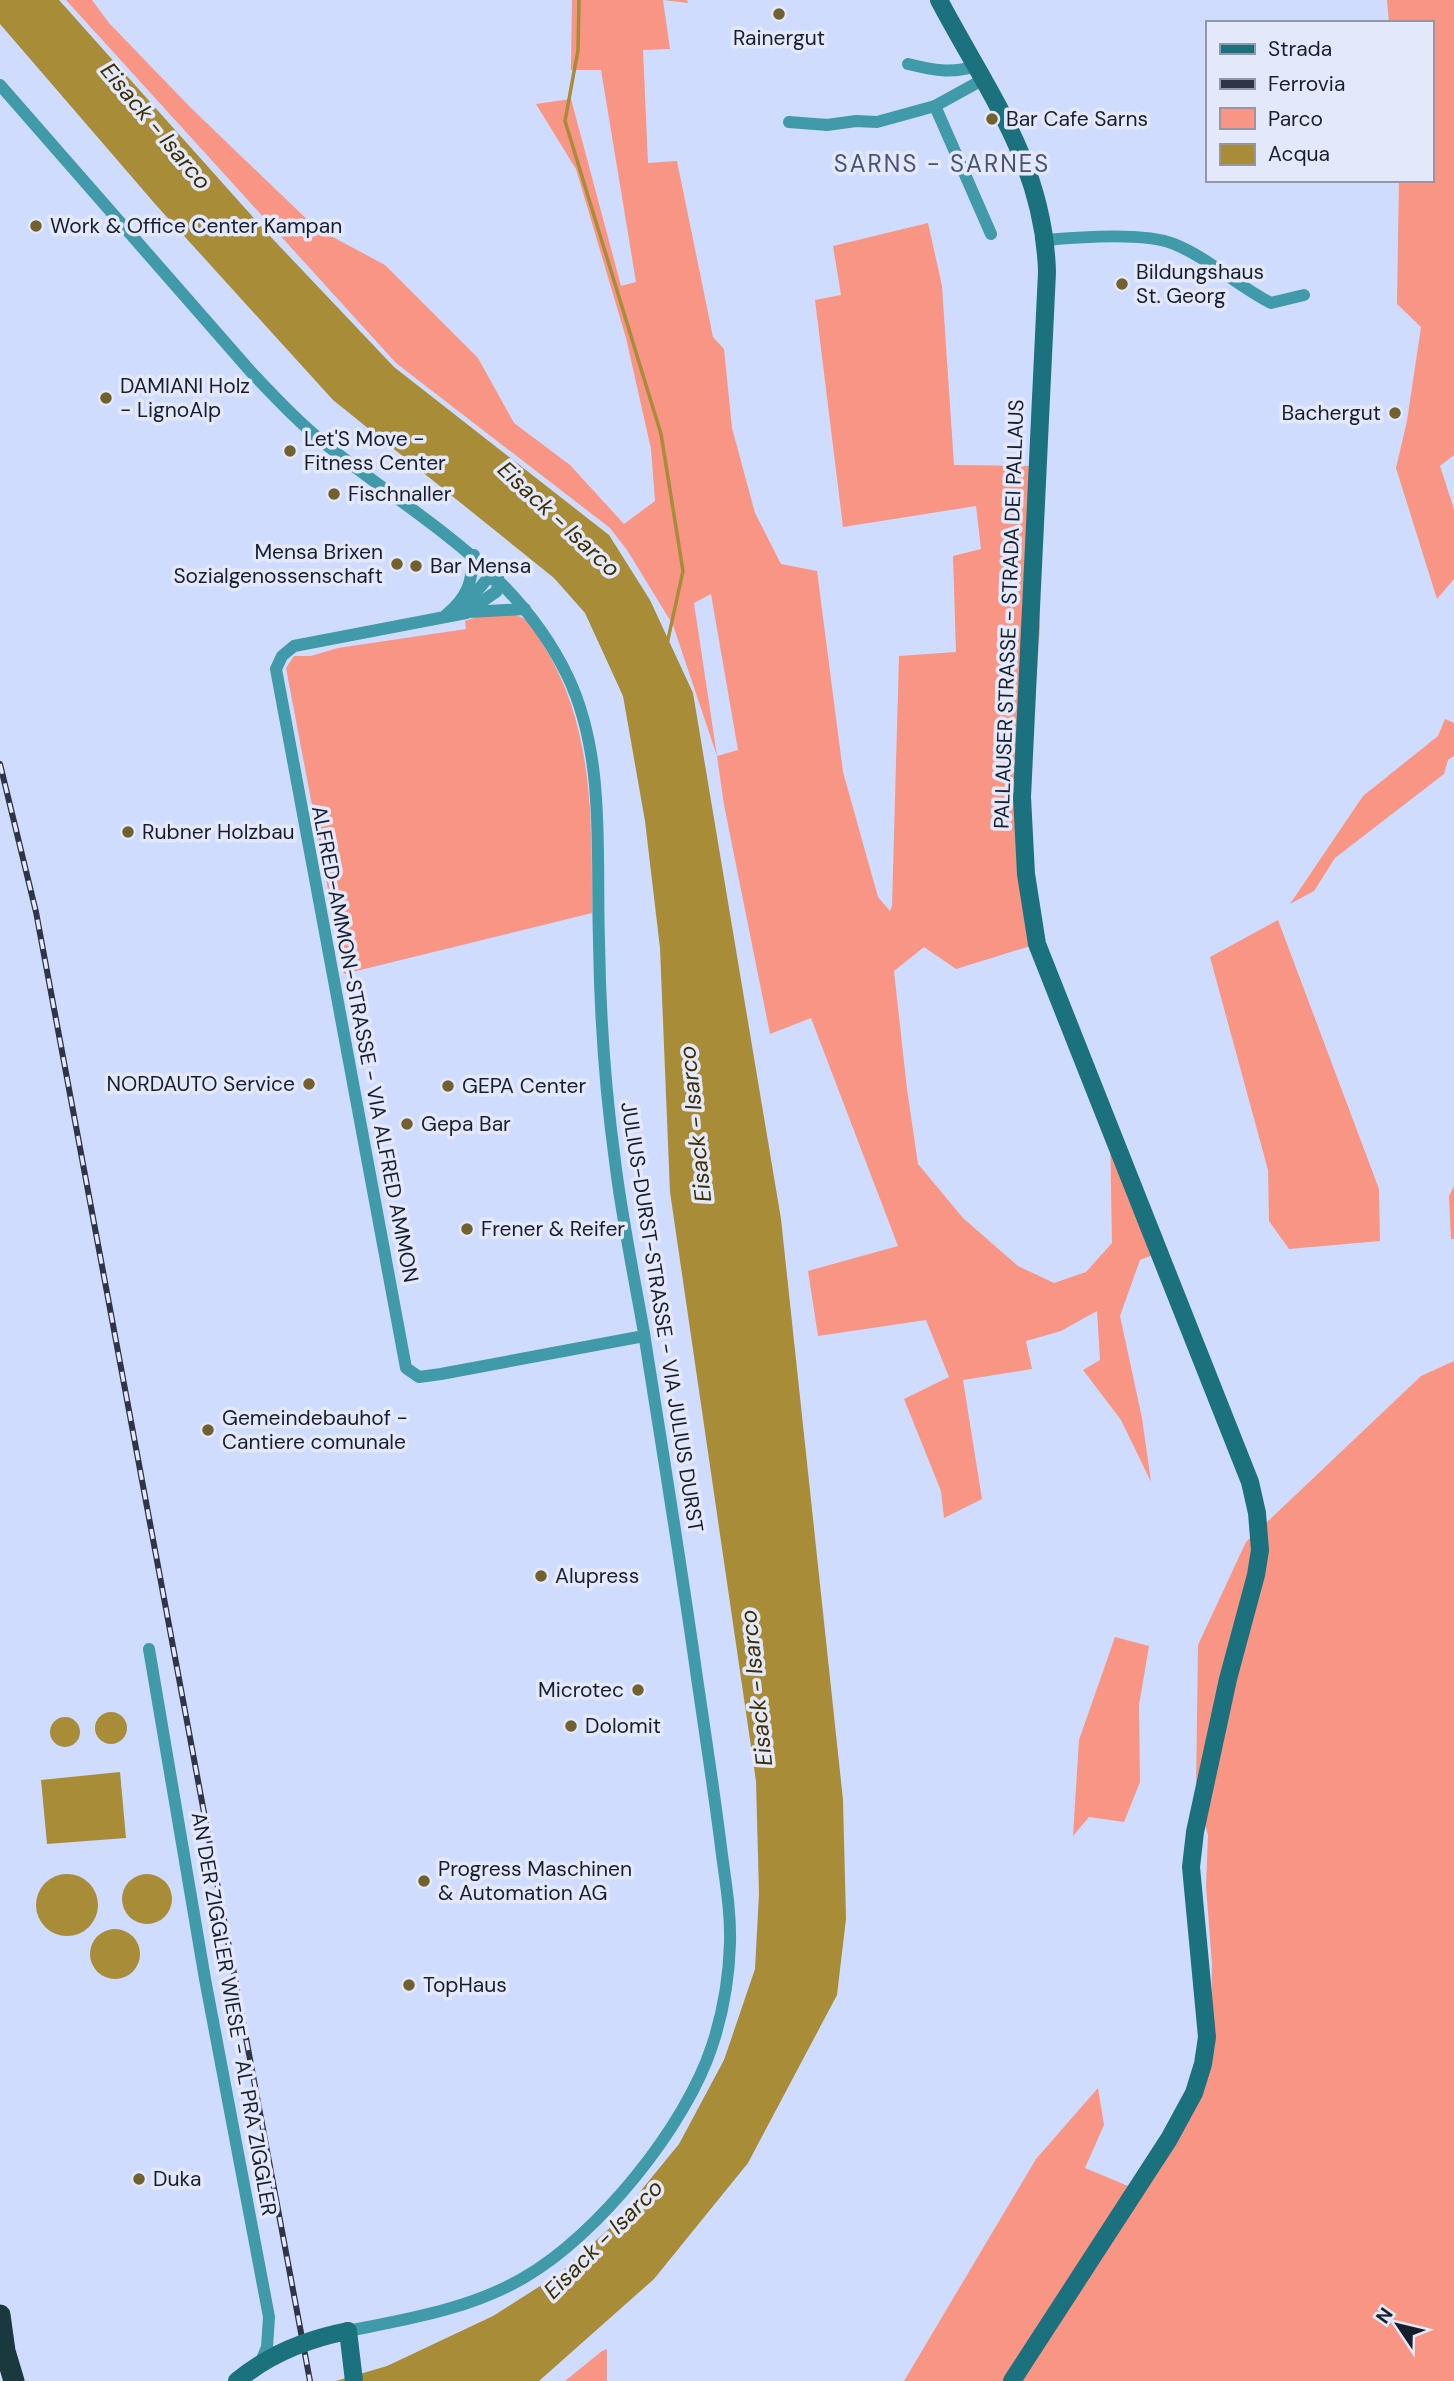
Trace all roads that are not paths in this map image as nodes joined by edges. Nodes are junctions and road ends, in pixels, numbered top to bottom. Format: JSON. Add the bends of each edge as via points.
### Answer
{"nodes":[{"id":1,"x":939,"y":0,"type":"edge"},
{"id":2,"x":908,"y":64,"type":"dead end"},
{"id":3,"x":980,"y":73,"type":"junction"},
{"id":4,"x":0,"y":85,"type":"edge"},
{"id":5,"x":934,"y":106,"type":"junction"},
{"id":6,"x":789,"y":122,"type":"dead end"},
{"id":7,"x":991,"y":234,"type":"dead end"},
{"id":8,"x":1046,"y":240,"type":"junction"},
{"id":9,"x":1304,"y":295,"type":"dead end"},
{"id":10,"x":474,"y":555,"type":"junction"},
{"id":11,"x":498,"y":579,"type":"junction"},
{"id":12,"x":463,"y":608,"type":"junction"},
{"id":13,"x":525,"y":610,"type":"junction"},
{"id":14,"x":644,"y":1336,"type":"junction"},
{"id":15,"x":149,"y":1648,"type":"dead end"},
{"id":16,"x":0,"y":2315,"type":"edge"},
{"id":17,"x":348,"y":2331,"type":"junction"},
{"id":18,"x":14,"y":2381,"type":"edge"},
{"id":19,"x":237,"y":2381,"type":"edge"},
{"id":20,"x":247,"y":2381,"type":"edge"},
{"id":21,"x":354,"y":2381,"type":"edge"},
{"id":22,"x":1013,"y":2381,"type":"edge"}],
"edges":[{"from":1,"to":3,"type":"street","name":"PALLAUSER STRASSE - STRADA DEI PALLAUS"},
{"from":2,"to":3,"type":"street"},
{"from":3,"to":5,"type":"street"},
{"from":3,"to":8,"type":"street","name":"PALLAUSER STRASSE - STRADA DEI PALLAUS","via":[[1022,154]]},
{"from":4,"to":10,"type":"street","name":"JULIUS-DURST-STRASSE - VIA JULIUS DURST","via":[[293,415],[323,443]]},
{"from":5,"to":6,"type":"street","via":[[877,122]]},
{"from":5,"to":7,"type":"street"},
{"from":8,"to":9,"type":"street","via":[[1152,237],[1201,258],[1271,303]]},
{"from":8,"to":22,"type":"street","name":"PALLAUSER STRASSE - STRADA DEI PALLAUS","via":[[1022,797],[1026,874],[1037,944],[1250,1482],[1260,1550],[1228,1679],[1191,1867],[1207,2038],[1203,2064],[1194,2093],[1169,2139]]},
{"from":10,"to":11,"type":"street","name":"JULIUS-DURST-STRASSE - VIA JULIUS DURST"},
{"from":10,"to":12,"type":"street"},
{"from":11,"to":12,"type":"street","name":"ALFRED-AMMON-STRASSE - VIA ALFRED AMMON","via":[[487,579]]},
{"from":11,"to":13,"type":"street","name":"JULIUS-DURST-STRASSE - VIA JULIUS DURST"},
{"from":12,"to":13,"type":"street"},
{"from":12,"to":14,"type":"street","name":"ALFRED-AMMON-STRASSE - VIA ALFRED AMMON","via":[[445,616],[294,646],[276,669],[406,1368],[419,1377]]},
{"from":13,"to":14,"type":"street","name":"JULIUS-DURST-STRASSE - VIA JULIUS DURST","via":[[571,683],[587,734],[595,789],[607,1082]]},
{"from":14,"to":17,"type":"street","name":"JULIUS-DURST-STRASSE - VIA JULIUS DURST","via":[[726,1886],[727,1982],[711,2050],[670,2128],[626,2187],[547,2263],[496,2292],[436,2312]]},
{"from":15,"to":20,"type":"street","name":"AN DER ZIGGLER WIESE - AL PRA ZIGGLER","via":[[269,2317],[267,2347]]},
{"from":16,"to":18,"type":"highway"},
{"from":17,"to":19,"type":"street","bridge":true,"via":[[292,2347]]},
{"from":17,"to":21,"type":"street"}]}
